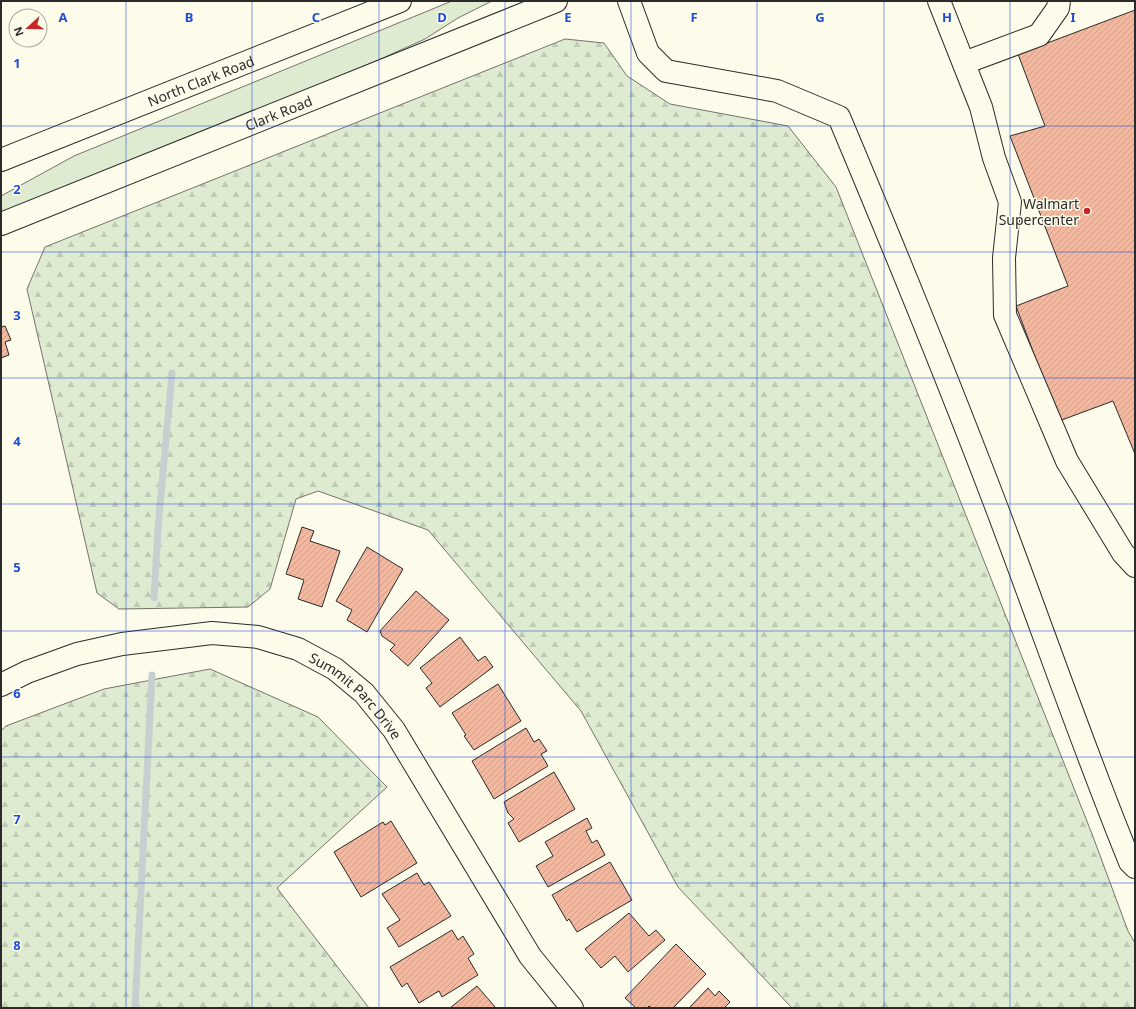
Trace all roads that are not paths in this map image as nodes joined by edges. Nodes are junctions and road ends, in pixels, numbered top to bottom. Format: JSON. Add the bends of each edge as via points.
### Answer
{"nodes":[{"id":1,"x":400,"y":1,"type":"edge"},
{"id":2,"x":556,"y":1,"type":"edge"},
{"id":3,"x":629,"y":1,"type":"edge"},
{"id":4,"x":939,"y":1,"type":"edge"},
{"id":5,"x":1058,"y":1,"type":"edge"},
{"id":6,"x":964,"y":62,"type":"junction"},
{"id":7,"x":1,"y":160,"type":"edge"},
{"id":8,"x":1,"y":224,"type":"edge"},
{"id":9,"x":1135,"y":566,"type":"edge"},
{"id":10,"x":1,"y":685,"type":"edge"},
{"id":11,"x":1135,"y":867,"type":"edge"},
{"id":12,"x":572,"y":1008,"type":"edge"}],
"edges":[{"from":1,"to":7,"type":"main road","name":"North Clark Road"},
{"from":2,"to":8,"type":"main road","name":"Clark Road"},
{"from":3,"to":11,"type":"main road","via":[[648,53],[666,71],[777,91],[839,117],[993,498],[1100,789],[1130,862]]},
{"from":4,"to":6,"type":"main road"},
{"from":5,"to":6,"type":"main road","via":[[1058,8],[1039,35]]},
{"from":6,"to":9,"type":"main road","via":[[981,107],[994,158],[1010,202],[1004,258],[1005,315],[1067,461],[1124,554]]},
{"from":10,"to":12,"type":"main road","name":"Summit Parc Drive","via":[[27,672],[77,654],[122,644],[212,633],[258,637],[298,650],[335,669],[364,694],[394,730],[530,956]]}]}
